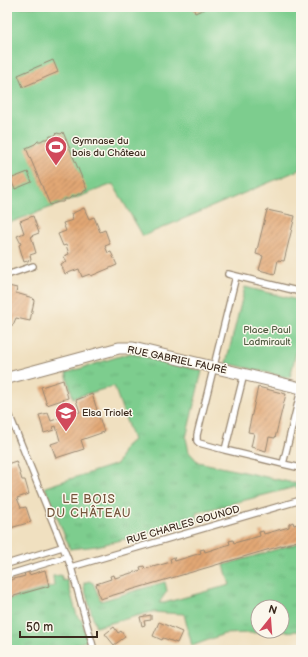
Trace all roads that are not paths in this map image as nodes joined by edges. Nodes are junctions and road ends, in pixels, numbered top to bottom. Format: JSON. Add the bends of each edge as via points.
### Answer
{"nodes":[{"id":1,"x":33,"y":266,"type":"dead end"},
{"id":2,"x":228,"y":274,"type":"dead end"},
{"id":3,"x":7,"y":275,"type":"edge"},
{"id":4,"x":236,"y":276,"type":"junction"},
{"id":5,"x":301,"y":282,"type":"edge"},
{"id":6,"x":300,"y":291,"type":"edge"},
{"id":7,"x":214,"y":367,"type":"junction"},
{"id":8,"x":244,"y":374,"type":"junction"},
{"id":9,"x":7,"y":381,"type":"edge"},
{"id":10,"x":301,"y":389,"type":"edge"},
{"id":11,"x":7,"y":409,"type":"edge"},
{"id":12,"x":225,"y":450,"type":"junction"},
{"id":13,"x":283,"y":464,"type":"junction"},
{"id":14,"x":301,"y":468,"type":"edge"},
{"id":15,"x":301,"y":500,"type":"edge"},
{"id":16,"x":62,"y":547,"type":"junction"},
{"id":17,"x":67,"y":557,"type":"junction"},
{"id":18,"x":7,"y":564,"type":"edge"},
{"id":19,"x":71,"y":567,"type":"junction"},
{"id":20,"x":7,"y":576,"type":"edge"},
{"id":21,"x":94,"y":650,"type":"edge"}],
"edges":[{"from":1,"to":3,"type":"lane"},
{"from":2,"to":4,"type":"lane"},
{"from":4,"to":6,"type":"lane"},
{"from":4,"to":7,"type":"lane"},
{"from":5,"to":6,"type":"lane"},
{"from":7,"to":8,"type":"street","name":"RUE GABRIEL FAURÉ"},
{"from":7,"to":9,"type":"street","name":"RUE GABRIEL FAURÉ","via":[[133,348],[119,348]]},
{"from":7,"to":12,"type":"lane","via":[[197,441],[202,445]]},
{"from":8,"to":10,"type":"street","name":"RUE GABRIEL FAURÉ"},
{"from":8,"to":12,"type":"lane"},
{"from":10,"to":13,"type":"lane"},
{"from":11,"to":16,"type":"lane"},
{"from":12,"to":13,"type":"lane"},
{"from":13,"to":14,"type":"lane"},
{"from":15,"to":19,"type":"lane","name":"RUE CHARLES GOUNOD"},
{"from":16,"to":17,"type":"lane"},
{"from":16,"to":18,"type":"lane"},
{"from":17,"to":19,"type":"lane"},
{"from":17,"to":20,"type":"lane"},
{"from":19,"to":21,"type":"lane"}]}
